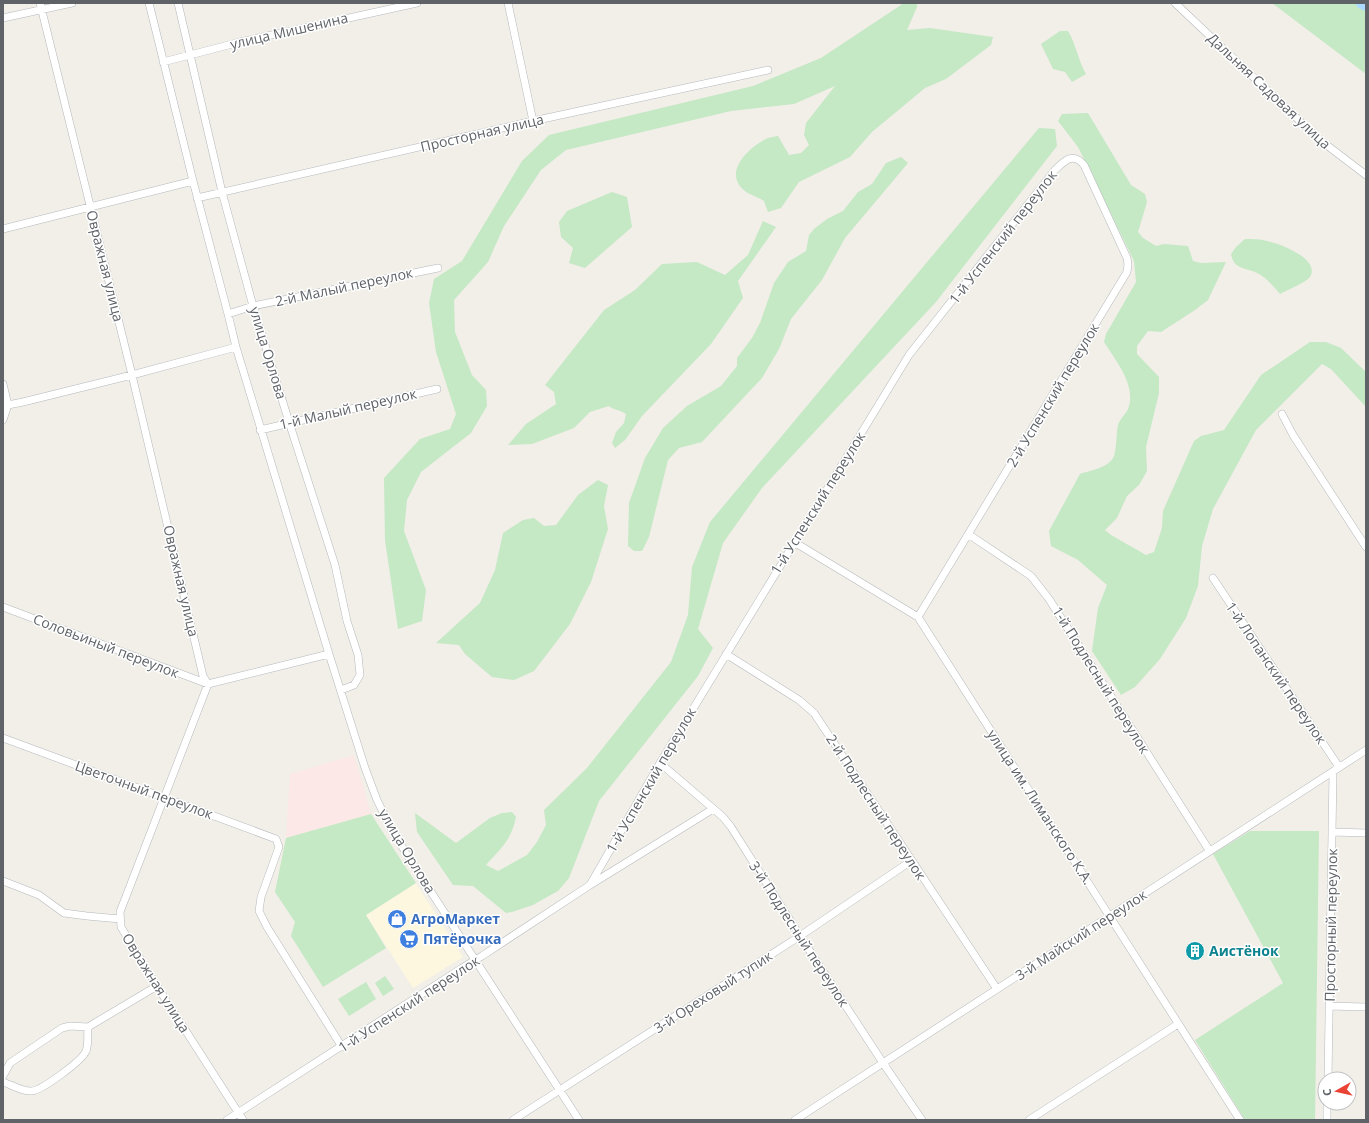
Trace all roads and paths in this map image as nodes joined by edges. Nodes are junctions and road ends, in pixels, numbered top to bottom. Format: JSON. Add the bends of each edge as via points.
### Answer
{"nodes":[{"id":1,"x":72,"y":3,"type":"edge"},
{"id":2,"x":149,"y":3,"type":"edge"},
{"id":3,"x":178,"y":3,"type":"edge"},
{"id":4,"x":417,"y":3,"type":"edge"},
{"id":5,"x":508,"y":3,"type":"edge"},
{"id":6,"x":1175,"y":3,"type":"edge"},
{"id":7,"x":41,"y":7,"type":"edge"},
{"id":8,"x":3,"y":18,"type":"edge"},
{"id":9,"x":191,"y":54,"type":"junction"},
{"id":10,"x":163,"y":62,"type":"junction"},
{"id":11,"x":768,"y":70,"type":"dead end"},
{"id":12,"x":533,"y":121,"type":"junction"},
{"id":13,"x":1084,"y":165,"type":"joint"},
{"id":14,"x":1366,"y":175,"type":"edge"},
{"id":15,"x":192,"y":181,"type":"junction"},
{"id":16,"x":222,"y":192,"type":"junction"},
{"id":17,"x":197,"y":198,"type":"junction"},
{"id":18,"x":90,"y":208,"type":"junction"},
{"id":19,"x":3,"y":229,"type":"edge"},
{"id":20,"x":438,"y":268,"type":"dead end"},
{"id":21,"x":254,"y":306,"type":"junction"},
{"id":22,"x":228,"y":314,"type":"junction"},
{"id":23,"x":236,"y":346,"type":"junction"},
{"id":24,"x":132,"y":375,"type":"junction"},
{"id":25,"x":3,"y":384,"type":"edge"},
{"id":26,"x":437,"y":390,"type":"dead end"},
{"id":27,"x":6,"y":405,"type":"edge"},
{"id":28,"x":1282,"y":414,"type":"dead end"},
{"id":29,"x":3,"y":420,"type":"edge"},
{"id":30,"x":289,"y":422,"type":"junction"},
{"id":31,"x":260,"y":430,"type":"junction"},
{"id":32,"x":968,"y":534,"type":"junction"},
{"id":33,"x":794,"y":542,"type":"junction"},
{"id":34,"x":1366,"y":548,"type":"edge"},
{"id":35,"x":1213,"y":578,"type":"dead end"},
{"id":36,"x":3,"y":607,"type":"edge"},
{"id":37,"x":918,"y":617,"type":"junction"},
{"id":38,"x":329,"y":654,"type":"junction"},
{"id":39,"x":726,"y":654,"type":"junction"},
{"id":40,"x":208,"y":684,"type":"junction"},
{"id":41,"x":340,"y":690,"type":"junction"},
{"id":42,"x":3,"y":738,"type":"edge"},
{"id":43,"x":1366,"y":750,"type":"edge"},
{"id":44,"x":660,"y":763,"type":"junction"},
{"id":45,"x":1339,"y":767,"type":"junction"},
{"id":46,"x":1333,"y":772,"type":"junction"},
{"id":47,"x":165,"y":798,"type":"junction"},
{"id":48,"x":713,"y":809,"type":"junction"},
{"id":49,"x":1332,"y":832,"type":"junction"},
{"id":50,"x":1366,"y":833,"type":"edge"},
{"id":51,"x":1209,"y":850,"type":"junction"},
{"id":52,"x":911,"y":861,"type":"junction"},
{"id":53,"x":3,"y":881,"type":"edge"},
{"id":54,"x":590,"y":885,"type":"junction"},
{"id":55,"x":1110,"y":916,"type":"junction"},
{"id":56,"x":120,"y":919,"type":"junction"},
{"id":57,"x":800,"y":936,"type":"junction"},
{"id":58,"x":475,"y":960,"type":"junction"},
{"id":59,"x":157,"y":986,"type":"junction"},
{"id":60,"x":997,"y":989,"type":"junction"},
{"id":61,"x":1329,"y":1006,"type":"junction"},
{"id":62,"x":1366,"y":1007,"type":"edge"},
{"id":63,"x":1178,"y":1024,"type":"junction"},
{"id":64,"x":88,"y":1026,"type":"junction"},
{"id":65,"x":342,"y":1047,"type":"junction"},
{"id":66,"x":882,"y":1063,"type":"junction"},
{"id":67,"x":1328,"y":1071,"type":"edge"},
{"id":68,"x":3,"y":1076,"type":"edge"},
{"id":69,"x":3,"y":1082,"type":"edge"},
{"id":70,"x":560,"y":1090,"type":"junction"},
{"id":71,"x":239,"y":1112,"type":"junction"},
{"id":72,"x":227,"y":1120,"type":"edge"},
{"id":73,"x":243,"y":1120,"type":"edge"},
{"id":74,"x":513,"y":1120,"type":"edge"},
{"id":75,"x":579,"y":1120,"type":"edge"},
{"id":76,"x":795,"y":1120,"type":"edge"},
{"id":77,"x":922,"y":1120,"type":"edge"},
{"id":78,"x":1030,"y":1120,"type":"edge"},
{"id":79,"x":1240,"y":1120,"type":"edge"}],
"edges":[{"from":1,"to":7,"type":"street"},
{"from":2,"to":10,"type":"street","name":"улица Орлова"},
{"from":3,"to":9,"type":"street","name":"улица Орлова"},
{"from":4,"to":9,"type":"street","name":"улица Мишенина"},
{"from":5,"to":12,"type":"street"},
{"from":6,"to":14,"type":"street","name":"Дальняя Садовая улица","via":[[1320,140]]},
{"from":7,"to":8,"type":"street"},
{"from":7,"to":18,"type":"street","name":"Овражная улица"},
{"from":9,"to":10,"type":"street","name":"улица Мишенина"},
{"from":9,"to":16,"type":"street","name":"улица Орлова"},
{"from":10,"to":15,"type":"street","name":"улица Орлова"},
{"from":11,"to":12,"type":"street","name":"Просторная улица"},
{"from":12,"to":16,"type":"street","name":"Просторная улица"},
{"from":13,"to":32,"type":"street","name":"2-й Успенский переулок","via":[[1127,258],[1127,272]]},
{"from":13,"to":33,"type":"street","name":"1-й Успенский переулок","via":[[1075,158],[1068,159],[1055,170],[909,355]]},
{"from":15,"to":17,"type":"street","name":"улица Орлова"},
{"from":15,"to":18,"type":"street"},
{"from":16,"to":17,"type":"street","name":"Просторная улица"},
{"from":16,"to":21,"type":"street","name":"улица Орлова"},
{"from":17,"to":22,"type":"street","name":"улица Орлова"},
{"from":18,"to":19,"type":"street"},
{"from":18,"to":24,"type":"street","name":"Овражная улица"},
{"from":20,"to":21,"type":"street","name":"2-й Малый переулок"},
{"from":21,"to":22,"type":"street","name":"2-й Малый переулок"},
{"from":21,"to":30,"type":"street","name":"улица Орлова"},
{"from":22,"to":23,"type":"street","name":"улица Орлова"},
{"from":23,"to":24,"type":"street"},
{"from":23,"to":31,"type":"street","name":"улица Орлова"},
{"from":24,"to":27,"type":"street"},
{"from":24,"to":40,"type":"street","name":"Овражная улица","via":[[203,676]]},
{"from":25,"to":27,"type":"street"},
{"from":26,"to":30,"type":"street","name":"1-й Малый переулок"},
{"from":27,"to":29,"type":"street"},
{"from":28,"to":34,"type":"street"},
{"from":30,"to":31,"type":"street","name":"1-й Малый переулок"},
{"from":30,"to":41,"type":"street","name":"улица Орлова","via":[[335,565],[347,621],[358,655],[360,676],[354,685]]},
{"from":31,"to":38,"type":"street","name":"улица Орлова"},
{"from":32,"to":37,"type":"street","name":"2-й Успенский переулок"},
{"from":32,"to":51,"type":"street","name":"1-й Подлесный переулок","via":[[1032,576]]},
{"from":33,"to":37,"type":"street","name":"улица им. Лиманского К.А."},
{"from":33,"to":39,"type":"street","name":"1-й Успенский переулок"},
{"from":35,"to":45,"type":"street","name":"1-й Лопанский переулок"},
{"from":36,"to":40,"type":"street","name":"Соловьиный переулок"},
{"from":37,"to":55,"type":"street","name":"улица им. Лиманского К.А."},
{"from":38,"to":40,"type":"street"},
{"from":38,"to":41,"type":"street","name":"улица Орлова"},
{"from":39,"to":44,"type":"street","name":"1-й Успенский переулок"},
{"from":39,"to":52,"type":"street","name":"2-й Подлесный переулок","via":[[799,700],[814,713]]},
{"from":40,"to":47,"type":"street","name":"Овражная улица"},
{"from":41,"to":58,"type":"street","name":"улица Орлова","via":[[377,800],[393,832]]},
{"from":42,"to":47,"type":"street","name":"Цветочный переулок"},
{"from":43,"to":45,"type":"street","name":"3-й Майский переулок"},
{"from":44,"to":48,"type":"street","name":"3-й Подлесный переулок"},
{"from":44,"to":54,"type":"street","name":"1-й Успенский переулок"},
{"from":45,"to":46,"type":"street","name":"3-й Майский переулок"},
{"from":46,"to":49,"type":"street","name":"Просторный переулок"},
{"from":46,"to":51,"type":"street","name":"3-й Майский переулок"},
{"from":47,"to":56,"type":"street","name":"Овражная улица","via":[[120,912]]},
{"from":47,"to":65,"type":"street","name":"Цветочный переулок","via":[[276,839],[279,847],[261,897],[259,911]]},
{"from":48,"to":54,"type":"street","name":"1-й Успенский переулок"},
{"from":48,"to":57,"type":"street","name":"3-й Подлесный переулок","via":[[731,827]]},
{"from":49,"to":50,"type":"street"},
{"from":49,"to":61,"type":"street","name":"Просторный переулок"},
{"from":51,"to":55,"type":"street","name":"3-й Майский переулок"},
{"from":52,"to":57,"type":"street","name":"3-й Ореховый тупик"},
{"from":52,"to":60,"type":"street","name":"2-й Подлесный переулок"},
{"from":53,"to":56,"type":"street","via":[[39,895],[64,913]]},
{"from":54,"to":58,"type":"street","name":"1-й Успенский переулок"},
{"from":55,"to":60,"type":"street","name":"3-й Майский переулок"},
{"from":55,"to":63,"type":"street","name":"улица им. Лиманского К.А."},
{"from":56,"to":59,"type":"street","name":"Овражная улица","via":[[121,927]]},
{"from":57,"to":66,"type":"street","name":"3-й Подлесный переулок"},
{"from":57,"to":70,"type":"street","name":"3-й Ореховый тупик"},
{"from":58,"to":65,"type":"street","name":"1-й Успенский переулок"},
{"from":58,"to":70,"type":"street","name":"улица Орлова"},
{"from":59,"to":64,"type":"street"},
{"from":59,"to":71,"type":"street","name":"Овражная улица"},
{"from":60,"to":66,"type":"street","name":"3-й Майский переулок"},
{"from":61,"to":62,"type":"street"},
{"from":61,"to":67,"type":"street","name":"Просторный переулок"},
{"from":63,"to":78,"type":"street"},
{"from":63,"to":79,"type":"street","name":"улица им. Лиманского К.А."},
{"from":64,"to":68,"type":"street","via":[[62,1028],[14,1059]]},
{"from":64,"to":69,"type":"street","via":[[86,1052],[73,1066],[42,1087],[34,1091],[25,1090]]},
{"from":65,"to":71,"type":"street","name":"1-й Успенский переулок"},
{"from":66,"to":76,"type":"street","name":"3-й Майский переулок"},
{"from":66,"to":77,"type":"street","name":"3-й Подлесный переулок"},
{"from":70,"to":74,"type":"street","name":"3-й Ореховый тупик"},
{"from":70,"to":75,"type":"street","name":"улица Орлова"},
{"from":71,"to":72,"type":"street","name":"1-й Успенский переулок"},
{"from":71,"to":73,"type":"street","name":"Овражная улица"}]}
